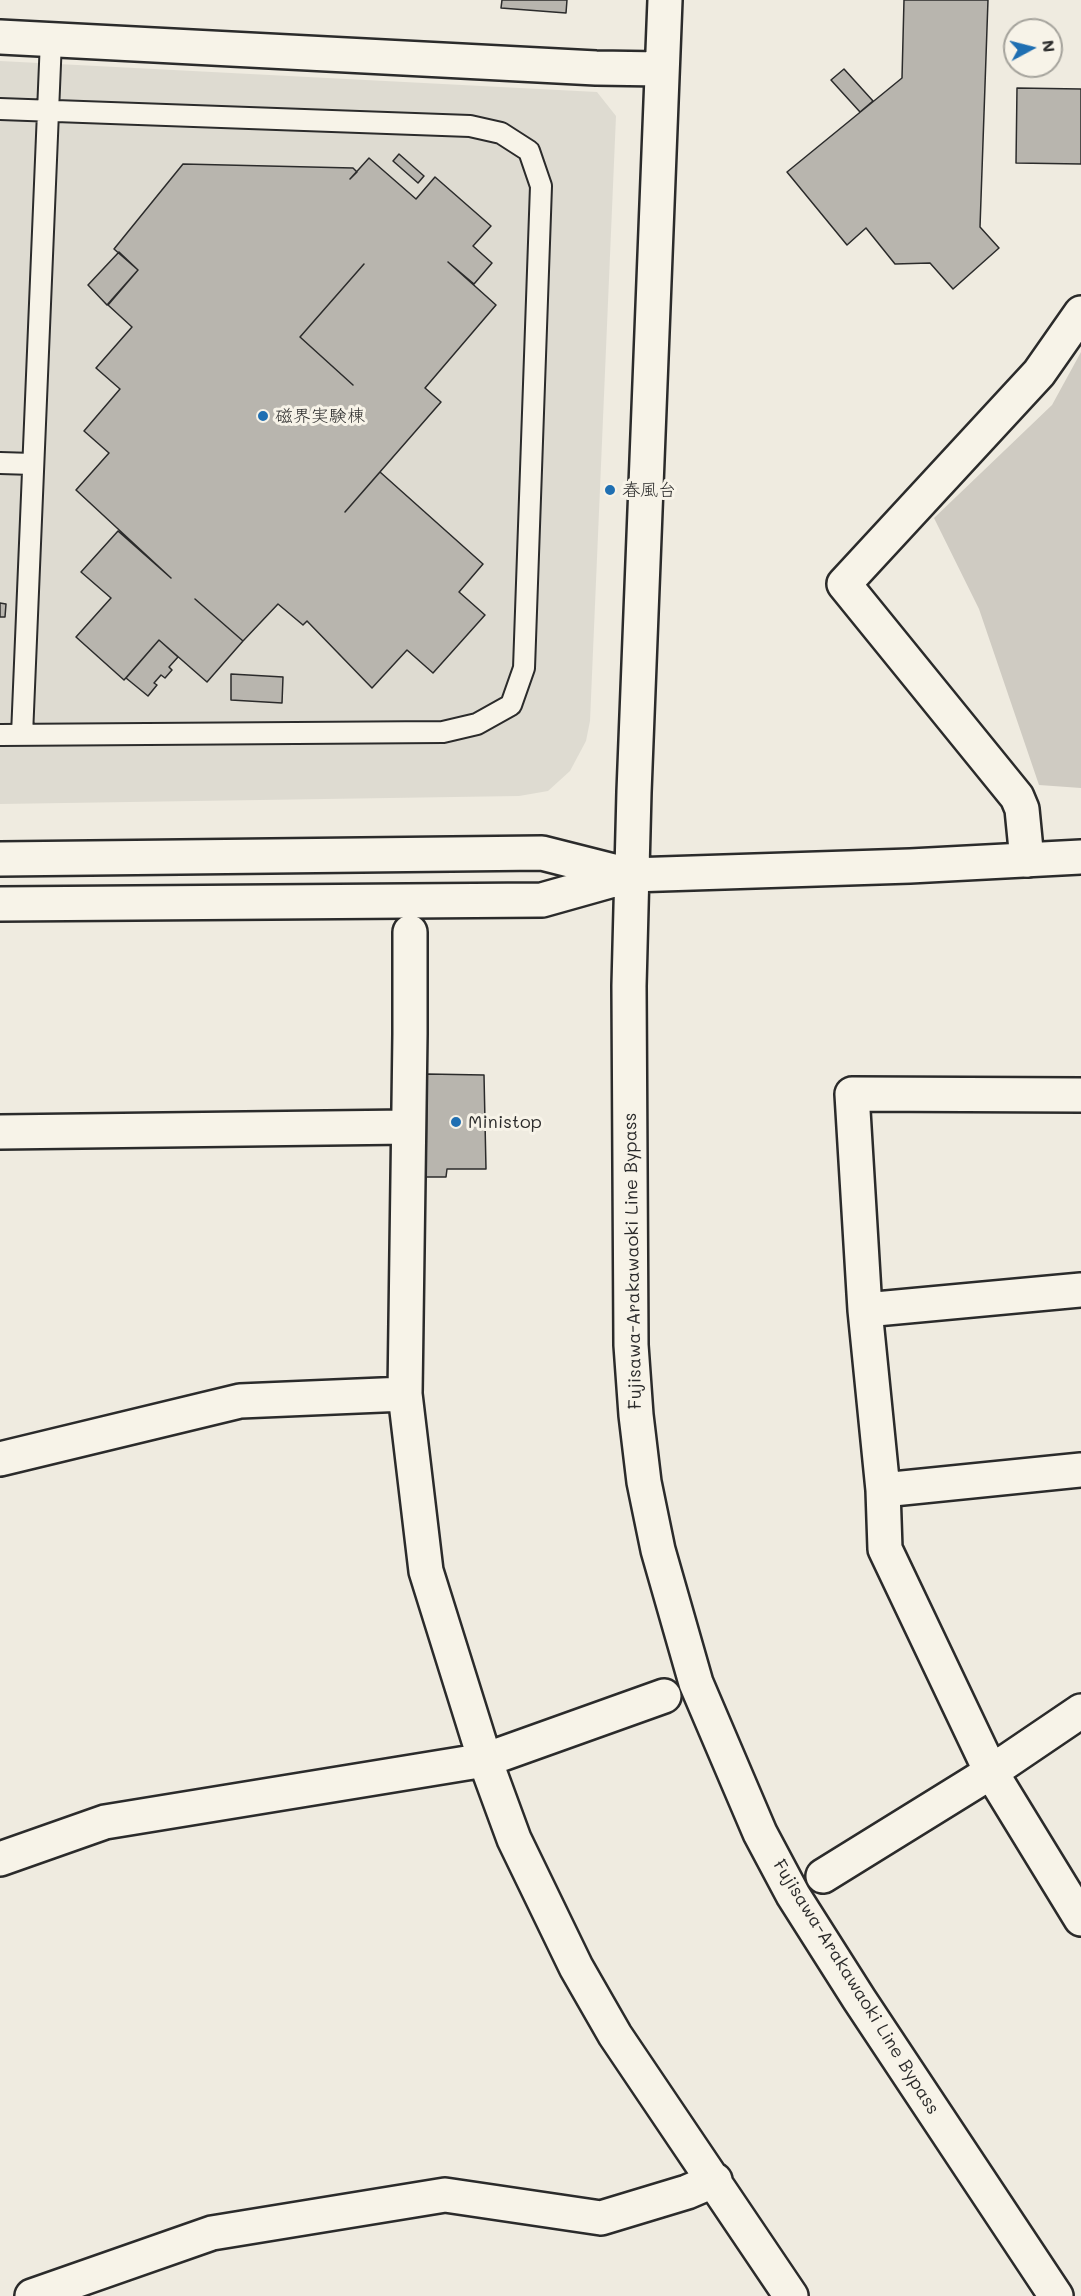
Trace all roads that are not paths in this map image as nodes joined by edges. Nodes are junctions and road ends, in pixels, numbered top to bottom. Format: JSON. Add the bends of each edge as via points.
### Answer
{"nodes":[{"id":1,"x":665,"y":0,"type":"edge"},
{"id":2,"x":0,"y":37,"type":"edge"},
{"id":3,"x":51,"y":40,"type":"junction"},
{"id":4,"x":662,"y":69,"type":"junction"},
{"id":5,"x":0,"y":109,"type":"edge"},
{"id":6,"x":48,"y":111,"type":"junction"},
{"id":7,"x":1081,"y":313,"type":"edge"},
{"id":8,"x":0,"y":463,"type":"edge"},
{"id":9,"x":33,"y":464,"type":"junction"},
{"id":10,"x":0,"y":735,"type":"edge"},
{"id":11,"x":22,"y":735,"type":"junction"},
{"id":12,"x":1081,"y":857,"type":"edge"},
{"id":13,"x":0,"y":859,"type":"edge"},
{"id":14,"x":1028,"y":860,"type":"junction"},
{"id":15,"x":631,"y":875,"type":"junction"},
{"id":16,"x":0,"y":904,"type":"edge"},
{"id":17,"x":410,"y":932,"type":"dead end"},
{"id":18,"x":1081,"y":1095,"type":"edge"},
{"id":19,"x":408,"y":1127,"type":"junction"},
{"id":20,"x":0,"y":1132,"type":"edge"},
{"id":21,"x":1081,"y":1290,"type":"edge"},
{"id":22,"x":865,"y":1310,"type":"junction"},
{"id":23,"x":405,"y":1394,"type":"junction"},
{"id":24,"x":0,"y":1459,"type":"edge"},
{"id":25,"x":1081,"y":1470,"type":"edge"},
{"id":26,"x":884,"y":1490,"type":"junction"},
{"id":27,"x":664,"y":1696,"type":"dead end"},
{"id":28,"x":1081,"y":1712,"type":"edge"},
{"id":29,"x":485,"y":1760,"type":"junction"},
{"id":30,"x":991,"y":1772,"type":"junction"},
{"id":31,"x":0,"y":1859,"type":"edge"},
{"id":32,"x":823,"y":1876,"type":"dead end"},
{"id":33,"x":1081,"y":1919,"type":"edge"},
{"id":34,"x":715,"y":2180,"type":"junction"},
{"id":35,"x":32,"y":2296,"type":"edge"},
{"id":36,"x":791,"y":2296,"type":"edge"},
{"id":37,"x":1056,"y":2296,"type":"edge"}],
"edges":[{"from":1,"to":4,"type":"street","name":"Fujisawa-Arakawaoki Line Bypass"},
{"from":2,"to":3,"type":"street"},
{"from":3,"to":4,"type":"street"},
{"from":3,"to":6,"type":"lane"},
{"from":4,"to":15,"type":"street","name":"Fujisawa-Arakawaoki Line Bypass"},
{"from":5,"to":6,"type":"lane"},
{"from":6,"to":9,"type":"lane"},
{"from":6,"to":11,"type":"lane","via":[[470,126],[501,133],[529,151],[541,186],[524,668],[511,705],[477,724],[443,732]]},
{"from":7,"to":14,"type":"street","via":[[1039,373],[844,584],[1017,797]]},
{"from":8,"to":9,"type":"lane"},
{"from":9,"to":11,"type":"lane"},
{"from":10,"to":11,"type":"lane"},
{"from":12,"to":14,"type":"street"},
{"from":13,"to":15,"type":"street","via":[[542,854]]},
{"from":14,"to":15,"type":"street"},
{"from":15,"to":16,"type":"street","via":[[542,900]]},
{"from":15,"to":37,"type":"street","name":"Fujisawa-Arakawaoki Line Bypass","via":[[629,1280],[636,1414],[658,1550],[696,1683],[760,1833],[793,1895]]},
{"from":17,"to":19,"type":"street"},
{"from":18,"to":22,"type":"street","via":[[852,1094]]},
{"from":19,"to":20,"type":"street"},
{"from":19,"to":23,"type":"street"},
{"from":21,"to":22,"type":"street"},
{"from":22,"to":26,"type":"street"},
{"from":23,"to":24,"type":"street","via":[[240,1401]]},
{"from":23,"to":29,"type":"street","via":[[426,1571]]},
{"from":25,"to":26,"type":"street"},
{"from":26,"to":30,"type":"street","via":[[885,1550]]},
{"from":27,"to":29,"type":"street"},
{"from":28,"to":30,"type":"street"},
{"from":29,"to":31,"type":"street","via":[[105,1822]]},
{"from":29,"to":34,"type":"street","via":[[514,1839],[576,1967],[615,2035]]},
{"from":30,"to":32,"type":"street"},
{"from":30,"to":33,"type":"street"},
{"from":34,"to":35,"type":"street","via":[[601,2218],[445,2195],[212,2233]]},
{"from":34,"to":36,"type":"street"}]}
